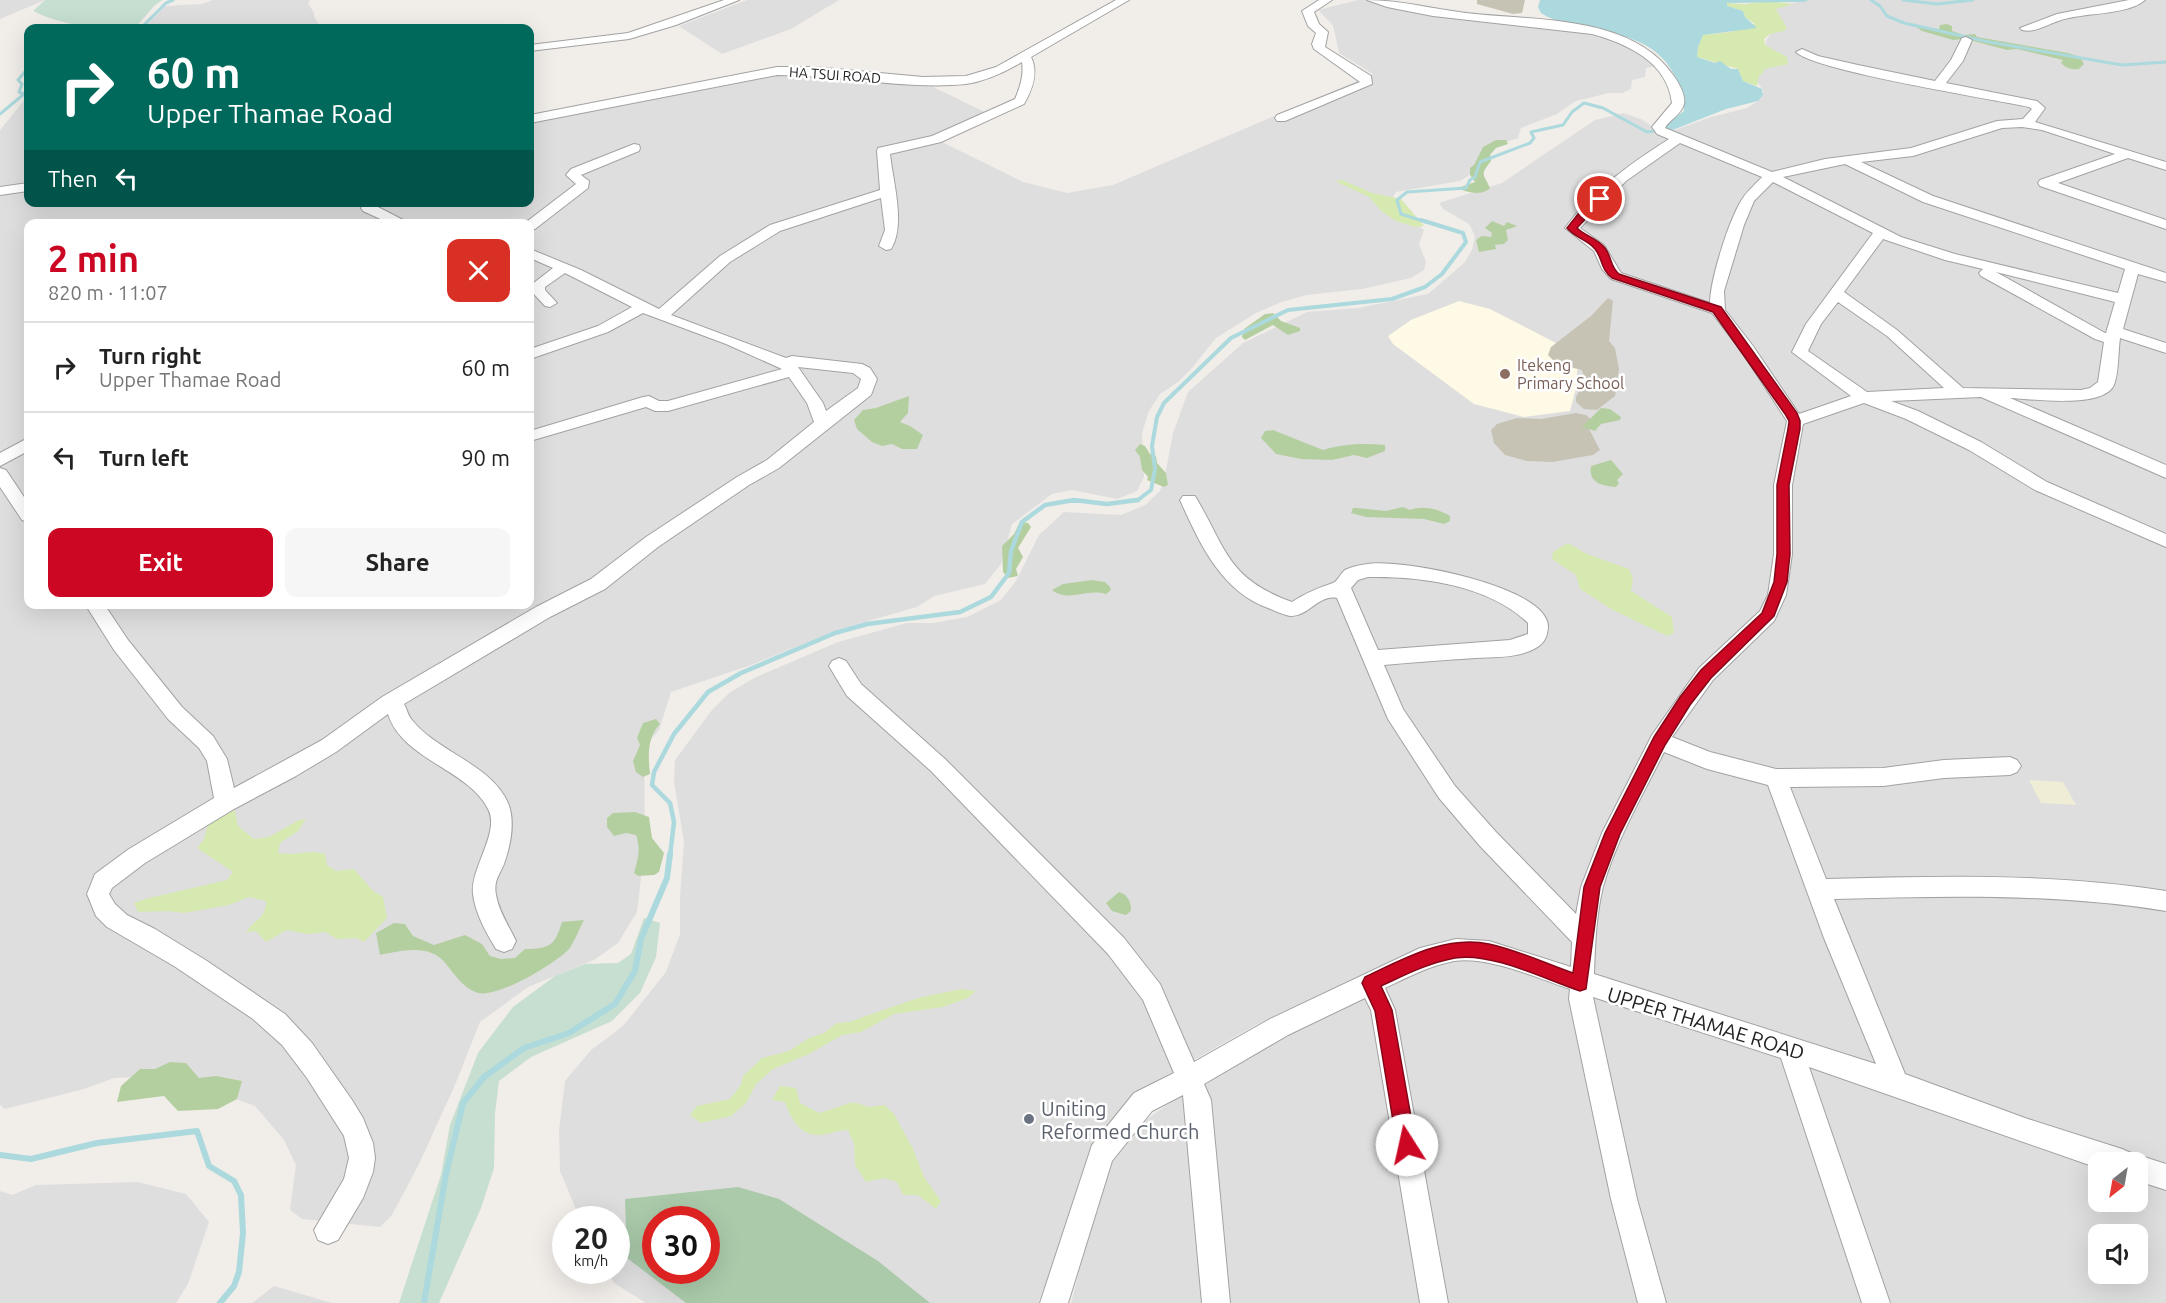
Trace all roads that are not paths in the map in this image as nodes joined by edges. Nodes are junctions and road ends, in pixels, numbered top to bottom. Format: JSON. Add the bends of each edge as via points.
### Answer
{"nodes":[{"id":1,"x":734,"y":0,"type":"edge"},
{"id":2,"x":1124,"y":0,"type":"edge"},
{"id":3,"x":1327,"y":0,"type":"edge"},
{"id":4,"x":1372,"y":0,"type":"edge"},
{"id":5,"x":2140,"y":0,"type":"edge"},
{"id":6,"x":2026,"y":28,"type":"dead end"},
{"id":7,"x":1966,"y":40,"type":"dead end"},
{"id":8,"x":534,"y":48,"type":"edge"},
{"id":9,"x":1802,"y":52,"type":"dead end"},
{"id":10,"x":1025,"y":56,"type":"junction"},
{"id":11,"x":1939,"y":84,"type":"junction"},
{"id":12,"x":534,"y":118,"type":"edge"},
{"id":13,"x":1281,"y":118,"type":"dead end"},
{"id":14,"x":2029,"y":124,"type":"junction"},
{"id":15,"x":1678,"y":139,"type":"junction"},
{"id":16,"x":634,"y":148,"type":"dead end"},
{"id":17,"x":2127,"y":154,"type":"junction"},
{"id":18,"x":1847,"y":160,"type":"junction"},
{"id":19,"x":2166,"y":166,"type":"edge"},
{"id":20,"x":1771,"y":176,"type":"junction"},
{"id":21,"x":24,"y":188,"type":"edge"},
{"id":22,"x":0,"y":191,"type":"edge"},
{"id":23,"x":887,"y":192,"type":"junction"},
{"id":24,"x":367,"y":209,"type":"edge"},
{"id":25,"x":392,"y":219,"type":"edge"},
{"id":26,"x":534,"y":223,"type":"edge"},
{"id":27,"x":2166,"y":225,"type":"edge"},
{"id":28,"x":1880,"y":233,"type":"junction"},
{"id":29,"x":886,"y":246,"type":"dead end"},
{"id":30,"x":534,"y":255,"type":"edge"},
{"id":31,"x":1969,"y":261,"type":"junction"},
{"id":32,"x":2133,"y":266,"type":"junction"},
{"id":33,"x":563,"y":268,"type":"junction"},
{"id":34,"x":2166,"y":278,"type":"edge"},
{"id":35,"x":1837,"y":294,"type":"junction"},
{"id":36,"x":2123,"y":299,"type":"junction"},
{"id":37,"x":550,"y":303,"type":"dead end"},
{"id":38,"x":642,"y":308,"type":"junction"},
{"id":39,"x":1717,"y":310,"type":"junction"},
{"id":40,"x":660,"y":316,"type":"junction"},
{"id":41,"x":2113,"y":335,"type":"junction"},
{"id":42,"x":2166,"y":348,"type":"edge"},
{"id":43,"x":534,"y":353,"type":"edge"},
{"id":44,"x":789,"y":367,"type":"junction"},
{"id":45,"x":1958,"y":392,"type":"junction"},
{"id":46,"x":1983,"y":392,"type":"junction"},
{"id":47,"x":1864,"y":397,"type":"junction"},
{"id":48,"x":1795,"y":421,"type":"junction"},
{"id":49,"x":822,"y":423,"type":"junction"},
{"id":50,"x":534,"y":435,"type":"edge"},
{"id":51,"x":0,"y":441,"type":"edge"},
{"id":52,"x":24,"y":446,"type":"edge"},
{"id":53,"x":0,"y":453,"type":"edge"},
{"id":54,"x":0,"y":459,"type":"edge"},
{"id":55,"x":2166,"y":472,"type":"edge"},
{"id":56,"x":0,"y":474,"type":"edge"},
{"id":57,"x":1189,"y":500,"type":"dead end"},
{"id":58,"x":24,"y":510,"type":"edge"},
{"id":59,"x":2166,"y":542,"type":"edge"},
{"id":60,"x":1340,"y":590,"type":"junction"},
{"id":61,"x":97,"y":609,"type":"edge"},
{"id":62,"x":1371,"y":658,"type":"junction"},
{"id":63,"x":839,"y":666,"type":"dead end"},
{"id":64,"x":389,"y":703,"type":"junction"},
{"id":65,"x":1659,"y":741,"type":"junction"},
{"id":66,"x":2010,"y":766,"type":"dead end"},
{"id":67,"x":1776,"y":778,"type":"junction"},
{"id":68,"x":226,"y":802,"type":"junction"},
{"id":69,"x":1817,"y":889,"type":"junction"},
{"id":70,"x":2166,"y":901,"type":"edge"},
{"id":71,"x":1584,"y":938,"type":"junction"},
{"id":72,"x":504,"y":941,"type":"dead end"},
{"id":73,"x":1371,"y":983,"type":"junction"},
{"id":74,"x":1580,"y":983,"type":"junction"},
{"id":75,"x":1790,"y":1049,"type":"junction"},
{"id":76,"x":1191,"y":1078,"type":"junction"},
{"id":77,"x":1896,"y":1083,"type":"junction"},
{"id":78,"x":2091,"y":1152,"type":"edge"},
{"id":79,"x":2148,"y":1171,"type":"edge"},
{"id":80,"x":2166,"y":1177,"type":"edge"},
{"id":81,"x":328,"y":1230,"type":"dead end"},
{"id":82,"x":1054,"y":1303,"type":"edge"},
{"id":83,"x":1216,"y":1303,"type":"edge"},
{"id":84,"x":1434,"y":1303,"type":"edge"},
{"id":85,"x":1652,"y":1303,"type":"edge"},
{"id":86,"x":1876,"y":1303,"type":"edge"}],
"edges":[{"from":1,"to":8,"type":"street","via":[[629,36]]},
{"from":2,"to":10,"type":"street","name":"HA TSUI ROAD"},
{"from":3,"to":13,"type":"street","via":[[1308,11],[1314,26],[1322,32],[1320,49],[1367,79],[1365,84]]},
{"from":4,"to":15,"type":"street","via":[[1422,11],[1571,28],[1632,44],[1651,55],[1668,74],[1678,103],[1658,127]]},
{"from":5,"to":6,"type":"street","via":[[2059,16]]},
{"from":7,"to":11,"type":"street","via":[[1957,61]]},
{"from":9,"to":11,"type":"street","via":[[1858,69]]},
{"from":10,"to":12,"type":"street","name":"HA TSUI ROAD","via":[[987,75],[967,80],[923,81],[777,71]]},
{"from":10,"to":23,"type":"street","via":[[1029,75],[1020,101],[926,143],[883,151]]},
{"from":11,"to":14,"type":"street","via":[[2037,106]]},
{"from":14,"to":17,"type":"street"},
{"from":14,"to":18,"type":"street","via":[[2001,124],[1913,152]]},
{"from":15,"to":20,"type":"street"},
{"from":15,"to":39,"type":"street","via":[[1630,171],[1585,211],[1572,228],[1592,240],[1602,251],[1608,270],[1616,276]]},
{"from":16,"to":26,"type":"street","via":[[576,172],[573,175],[583,185]]},
{"from":17,"to":19,"type":"street"},
{"from":17,"to":27,"type":"street","via":[[2045,183]]},
{"from":18,"to":20,"type":"street"},
{"from":18,"to":32,"type":"street","via":[[1928,199]]},
{"from":20,"to":28,"type":"street"},
{"from":20,"to":39,"type":"street","via":[[1748,200],[1737,225],[1718,291]]},
{"from":21,"to":22,"type":"street"},
{"from":23,"to":29,"type":"street","via":[[892,230]]},
{"from":23,"to":40,"type":"street","via":[[775,228],[725,259]]},
{"from":24,"to":25,"type":"street"},
{"from":28,"to":31,"type":"street"},
{"from":28,"to":35,"type":"street"},
{"from":30,"to":33,"type":"street"},
{"from":31,"to":36,"type":"street"},
{"from":31,"to":41,"type":"street","via":[[2100,336]]},
{"from":32,"to":34,"type":"street"},
{"from":32,"to":36,"type":"street"},
{"from":33,"to":37,"type":"street","via":[[538,285],[538,291]]},
{"from":33,"to":38,"type":"street"},
{"from":35,"to":45,"type":"street","via":[[1892,333]]},
{"from":35,"to":47,"type":"street","via":[[1814,324],[1800,352]]},
{"from":36,"to":41,"type":"street"},
{"from":38,"to":40,"type":"street"},
{"from":38,"to":43,"type":"street","via":[[603,328]]},
{"from":39,"to":48,"type":"street"},
{"from":40,"to":44,"type":"street"},
{"from":41,"to":42,"type":"street"},
{"from":41,"to":46,"type":"street","via":[[2106,384],[2095,393]]},
{"from":44,"to":49,"type":"street","via":[[815,403]]},
{"from":44,"to":49,"type":"street","via":[[792,361],[856,368],[869,379],[865,391]]},
{"from":44,"to":50,"type":"street","via":[[668,406],[655,406],[649,401]]},
{"from":45,"to":46,"type":"street"},
{"from":45,"to":47,"type":"street"},
{"from":46,"to":55,"type":"street"},
{"from":47,"to":48,"type":"street"},
{"from":47,"to":59,"type":"street","via":[[1912,415],[2041,486]]},
{"from":48,"to":65,"type":"street","via":[[1783,485],[1783,563],[1777,595],[1767,616],[1706,674]]},
{"from":49,"to":64,"type":"street","via":[[773,464],[668,531],[598,584]]},
{"from":51,"to":53,"type":"street"},
{"from":52,"to":54,"type":"street"},
{"from":56,"to":58,"type":"street"},
{"from":57,"to":60,"type":"street","via":[[1228,569],[1251,592],[1290,609],[1329,590]]},
{"from":60,"to":62,"type":"street","via":[[1348,597]]},
{"from":60,"to":62,"type":"street","via":[[1351,575],[1366,571],[1425,573],[1519,604],[1538,622],[1537,637],[1527,644]]},
{"from":61,"to":68,"type":"street","via":[[175,713],[206,742],[217,759]]},
{"from":62,"to":71,"type":"street","via":[[1395,713],[1447,792]]},
{"from":63,"to":76,"type":"street","via":[[854,690],[938,765],[1116,946],[1152,992]]},
{"from":64,"to":68,"type":"street","via":[[329,746]]},
{"from":64,"to":72,"type":"street","via":[[397,710],[401,723],[421,743],[474,778],[497,803],[502,817],[484,894]]},
{"from":65,"to":67,"type":"street","via":[[1707,760]]},
{"from":65,"to":71,"type":"street","via":[[1613,833],[1592,887]]},
{"from":66,"to":67,"type":"street","via":[[1883,777]]},
{"from":67,"to":69,"type":"street"},
{"from":68,"to":81,"type":"street","via":[[137,856],[103,881],[98,894],[102,907],[116,921],[222,984],[277,1023],[343,1107],[358,1133],[364,1156],[360,1177]]},
{"from":69,"to":70,"type":"street","via":[[2061,888]]},
{"from":69,"to":77,"type":"street"},
{"from":71,"to":74,"type":"street"},
{"from":73,"to":74,"type":"street","name":"UPPER THAMAE ROAD","via":[[1420,959],[1471,950],[1489,952]]},
{"from":73,"to":76,"type":"street","name":"UPPER THAMAE ROAD","via":[[1279,1027]]},
{"from":73,"to":84,"type":"street","via":[[1383,1010]]},
{"from":74,"to":75,"type":"street","name":"UPPER THAMAE ROAD"},
{"from":74,"to":85,"type":"street","via":[[1624,1199]]},
{"from":75,"to":77,"type":"street","name":"UPPER THAMAE ROAD"},
{"from":75,"to":86,"type":"street"},
{"from":76,"to":82,"type":"street","name":"UPPER THAMAE ROAD","via":[[1143,1102],[1101,1154]]},
{"from":76,"to":83,"type":"street","via":[[1198,1100]]},
{"from":77,"to":78,"type":"street","name":"UPPER THAMAE ROAD"},
{"from":79,"to":80,"type":"street"}]}
